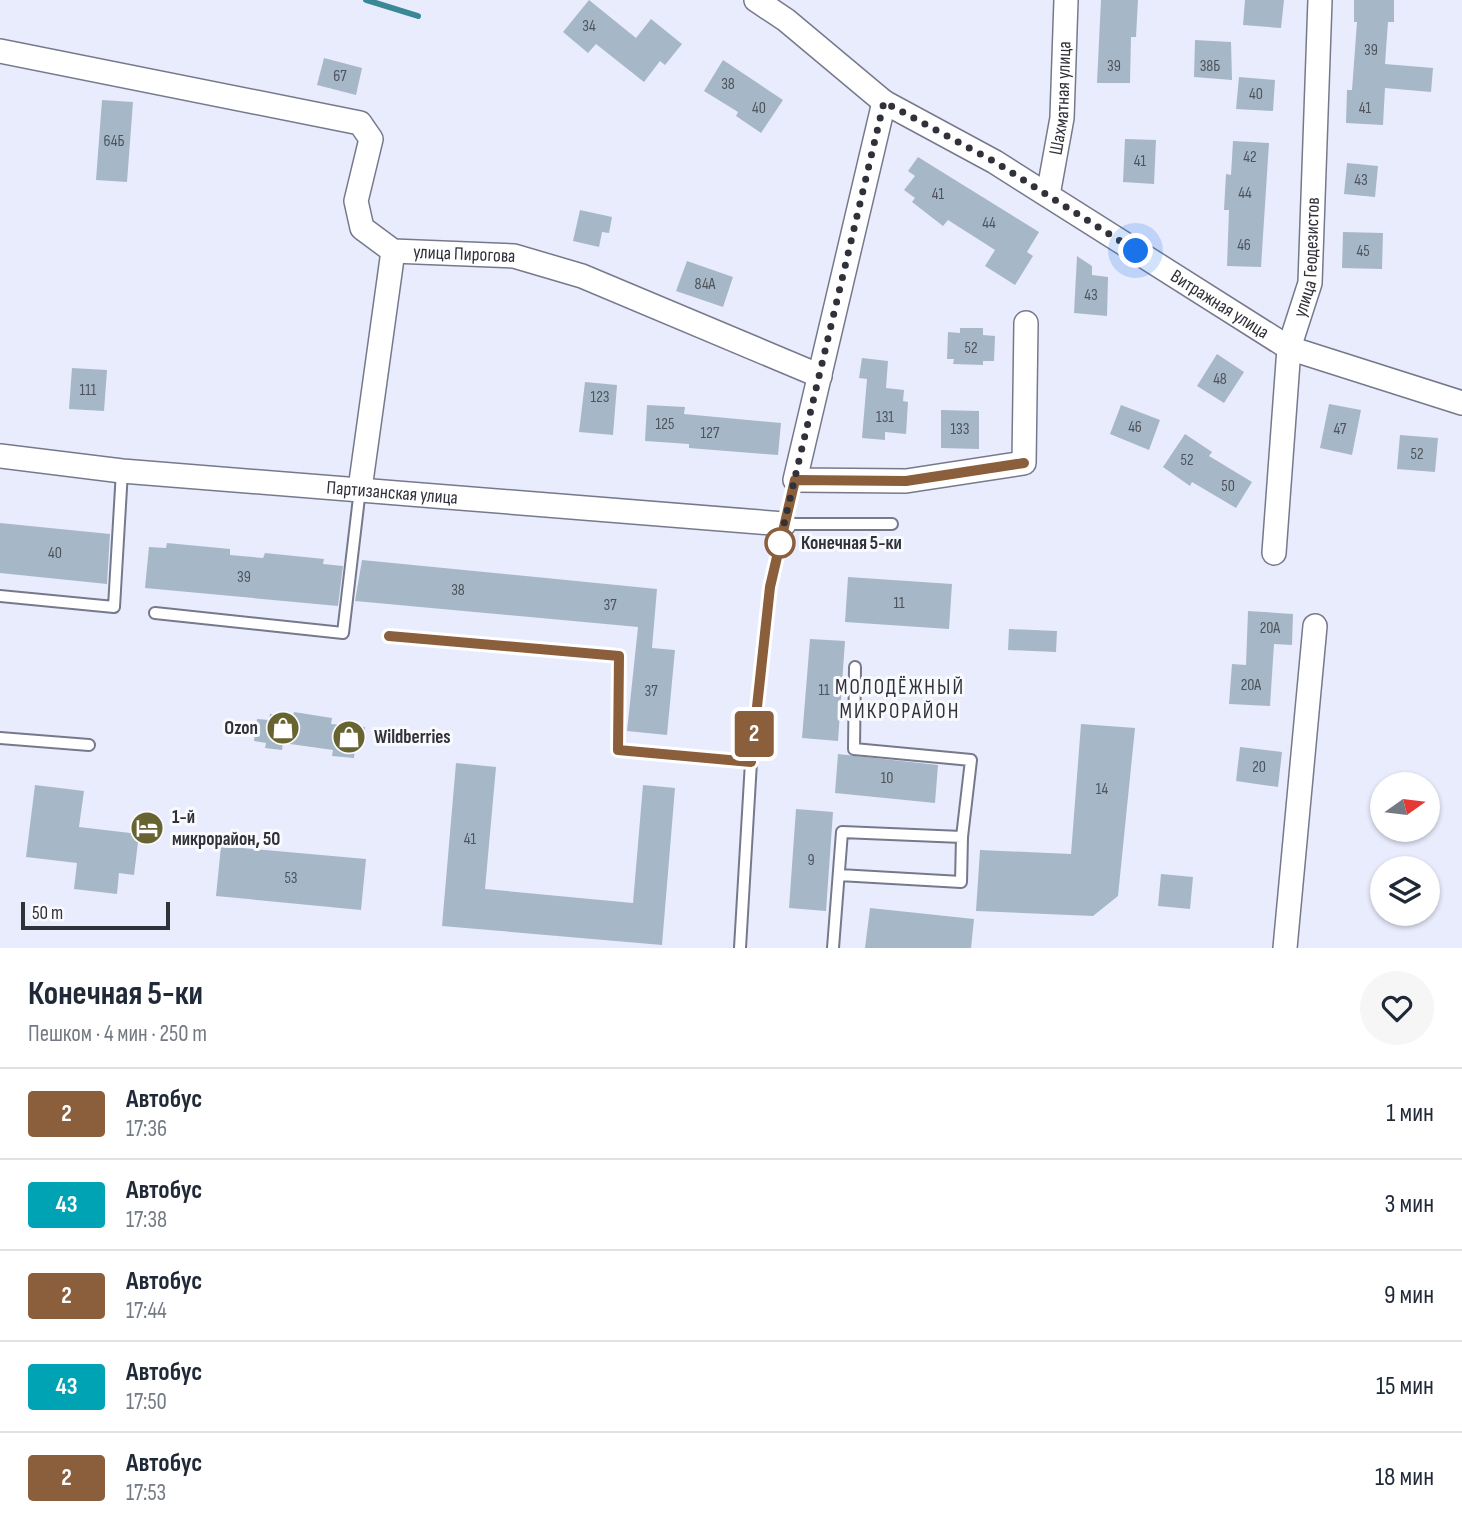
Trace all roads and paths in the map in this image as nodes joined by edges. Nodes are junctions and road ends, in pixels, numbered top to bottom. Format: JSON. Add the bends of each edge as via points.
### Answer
{"nodes":[{"id":1,"x":755,"y":0,"type":"edge"},
{"id":2,"x":1066,"y":0,"type":"edge"},
{"id":3,"x":1320,"y":0,"type":"edge"},
{"id":4,"x":788,"y":10,"type":"edge"},
{"id":5,"x":0,"y":51,"type":"edge"},
{"id":6,"x":884,"y":102,"type":"junction"},
{"id":7,"x":1048,"y":195,"type":"junction"},
{"id":8,"x":393,"y":251,"type":"junction"},
{"id":9,"x":1026,"y":323,"type":"dead end"},
{"id":10,"x":1289,"y":348,"type":"junction"},
{"id":11,"x":820,"y":376,"type":"junction"},
{"id":12,"x":1462,"y":403,"type":"edge"},
{"id":13,"x":0,"y":456,"type":"edge"},
{"id":14,"x":122,"y":471,"type":"junction"},
{"id":15,"x":795,"y":480,"type":"junction"},
{"id":16,"x":360,"y":489,"type":"junction"},
{"id":17,"x":784,"y":524,"type":"junction"},
{"id":18,"x":892,"y":524,"type":"dead end"},
{"id":19,"x":1274,"y":553,"type":"dead end"},
{"id":20,"x":0,"y":597,"type":"edge"},
{"id":21,"x":155,"y":613,"type":"dead end"},
{"id":22,"x":1315,"y":626,"type":"dead end"},
{"id":23,"x":389,"y":636,"type":"dead end"},
{"id":24,"x":855,"y":667,"type":"dead end"},
{"id":25,"x":0,"y":738,"type":"edge"},
{"id":26,"x":89,"y":745,"type":"dead end"},
{"id":27,"x":751,"y":762,"type":"junction"},
{"id":28,"x":962,"y":837,"type":"junction"},
{"id":29,"x":839,"y":875,"type":"junction"},
{"id":30,"x":740,"y":948,"type":"edge"},
{"id":31,"x":833,"y":948,"type":"edge"},
{"id":32,"x":1285,"y":948,"type":"edge"}],
"edges":[{"from":1,"to":4,"type":"street","name":"Витражная улица"},
{"from":2,"to":7,"type":"street","name":"Шахматная улица","via":[[1062,118]]},
{"from":3,"to":10,"type":"street","name":"улица Геодезистов","via":[[1310,283]]},
{"from":4,"to":6,"type":"street","name":"Витражная улица"},
{"from":5,"to":8,"type":"street","name":"улица Пирогова","via":[[360,124],[371,139],[356,201],[362,228]]},
{"from":6,"to":7,"type":"street","name":"Витражная улица"},
{"from":6,"to":11,"type":"street"},
{"from":7,"to":10,"type":"street","name":"Витражная улица"},
{"from":8,"to":11,"type":"street","name":"улица Пирогова","via":[[514,256],[559,269]]},
{"from":8,"to":16,"type":"street"},
{"from":9,"to":15,"type":"street","via":[[1024,463],[906,481]]},
{"from":10,"to":12,"type":"street","name":"Витражная улица"},
{"from":10,"to":19,"type":"street","name":"улица Геодезистов"},
{"from":11,"to":15,"type":"street"},
{"from":13,"to":14,"type":"street","name":"Партизанская улица"},
{"from":14,"to":16,"type":"street","name":"Партизанская улица"},
{"from":14,"to":20,"type":"lane","via":[[114,607]]},
{"from":15,"to":17,"type":"lane"},
{"from":16,"to":17,"type":"street","name":"Партизанская улица"},
{"from":16,"to":21,"type":"lane","via":[[343,633]]},
{"from":17,"to":18,"type":"lane"},
{"from":17,"to":27,"type":"lane","via":[[770,587]]},
{"from":22,"to":32,"type":"street"},
{"from":23,"to":27,"type":"lane","via":[[619,656],[618,750]]},
{"from":24,"to":28,"type":"lane","via":[[855,749],[971,760]]},
{"from":25,"to":26,"type":"lane"},
{"from":27,"to":30,"type":"lane"},
{"from":28,"to":29,"type":"lane","via":[[842,832]]},
{"from":28,"to":29,"type":"lane","via":[[961,882]]},
{"from":29,"to":31,"type":"lane"}]}
